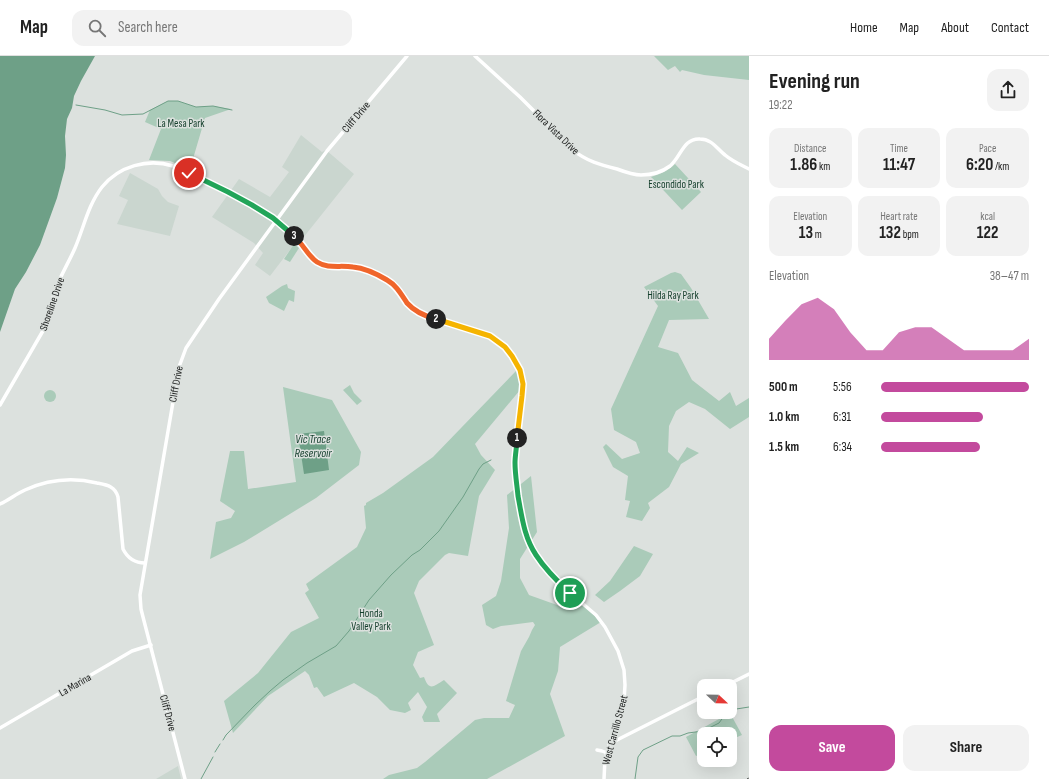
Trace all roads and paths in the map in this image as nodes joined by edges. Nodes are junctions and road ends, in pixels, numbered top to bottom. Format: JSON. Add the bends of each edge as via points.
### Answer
{"nodes":[{"id":1,"x":407,"y":56,"type":"edge"},
{"id":2,"x":475,"y":56,"type":"edge"},
{"id":3,"x":749,"y":169,"type":"edge"},
{"id":4,"x":276,"y":221,"type":"junction"},
{"id":5,"x":514,"y":358,"type":"joint"},
{"id":6,"x":0,"y":405,"type":"edge"},
{"id":7,"x":0,"y":504,"type":"edge"},
{"id":8,"x":145,"y":564,"type":"junction"},
{"id":9,"x":151,"y":645,"type":"junction"},
{"id":10,"x":749,"y":674,"type":"edge"},
{"id":11,"x":737,"y":680,"type":"edge"},
{"id":12,"x":697,"y":700,"type":"edge"},
{"id":13,"x":0,"y":728,"type":"edge"},
{"id":14,"x":613,"y":731,"type":"junction"},
{"id":15,"x":623,"y":737,"type":"junction"},
{"id":16,"x":609,"y":744,"type":"junction"},
{"id":17,"x":597,"y":750,"type":"dead end"},
{"id":18,"x":606,"y":753,"type":"junction"},
{"id":19,"x":185,"y":779,"type":"edge"},
{"id":20,"x":604,"y":779,"type":"edge"}],
"edges":[{"from":1,"to":4,"type":"main road","name":"Cliff Drive","via":[[327,151]]},
{"from":2,"to":3,"type":"main road","name":"Flora Vista Drive","via":[[573,150],[592,162],[631,174],[655,174],[671,166],[685,145],[692,140],[705,139],[726,156]]},
{"from":4,"to":5,"type":"main road","name":"Shoreline Drive","via":[[319,263],[333,267],[357,267],[381,276],[418,312],[490,336],[505,347]]},
{"from":4,"to":6,"type":"main road","name":"Shoreline Drive","via":[[240,198],[166,164],[140,164],[119,172],[95,197],[76,247],[57,284],[44,329]]},
{"from":4,"to":8,"type":"main road","name":"Cliff Drive","via":[[186,348],[181,361]]},
{"from":5,"to":14,"type":"main road","name":"West Carrillo Street","via":[[523,384],[515,463],[524,527],[540,561],[562,586],[596,615],[618,652],[624,670],[625,691],[621,713]]},
{"from":7,"to":8,"type":"main road","via":[[38,485],[54,481],[90,481],[108,485],[118,497],[123,550],[132,560]]},
{"from":8,"to":9,"type":"main road","name":"Cliff Drive","via":[[140,602]]},
{"from":9,"to":13,"type":"main road","name":"La Marina","via":[[132,651]]},
{"from":9,"to":19,"type":"main road","name":"Cliff Drive"},
{"from":10,"to":11,"type":"main road"},
{"from":12,"to":15,"type":"main road"},
{"from":14,"to":15,"type":"main road","via":[[616,736]]},
{"from":14,"to":16,"type":"main road","name":"West Carrillo Street"},
{"from":15,"to":16,"type":"main road"},
{"from":16,"to":18,"type":"main road","name":"West Carrillo Street"},
{"from":17,"to":18,"type":"main road"},
{"from":18,"to":20,"type":"main road","name":"West Carrillo Street"}]}
